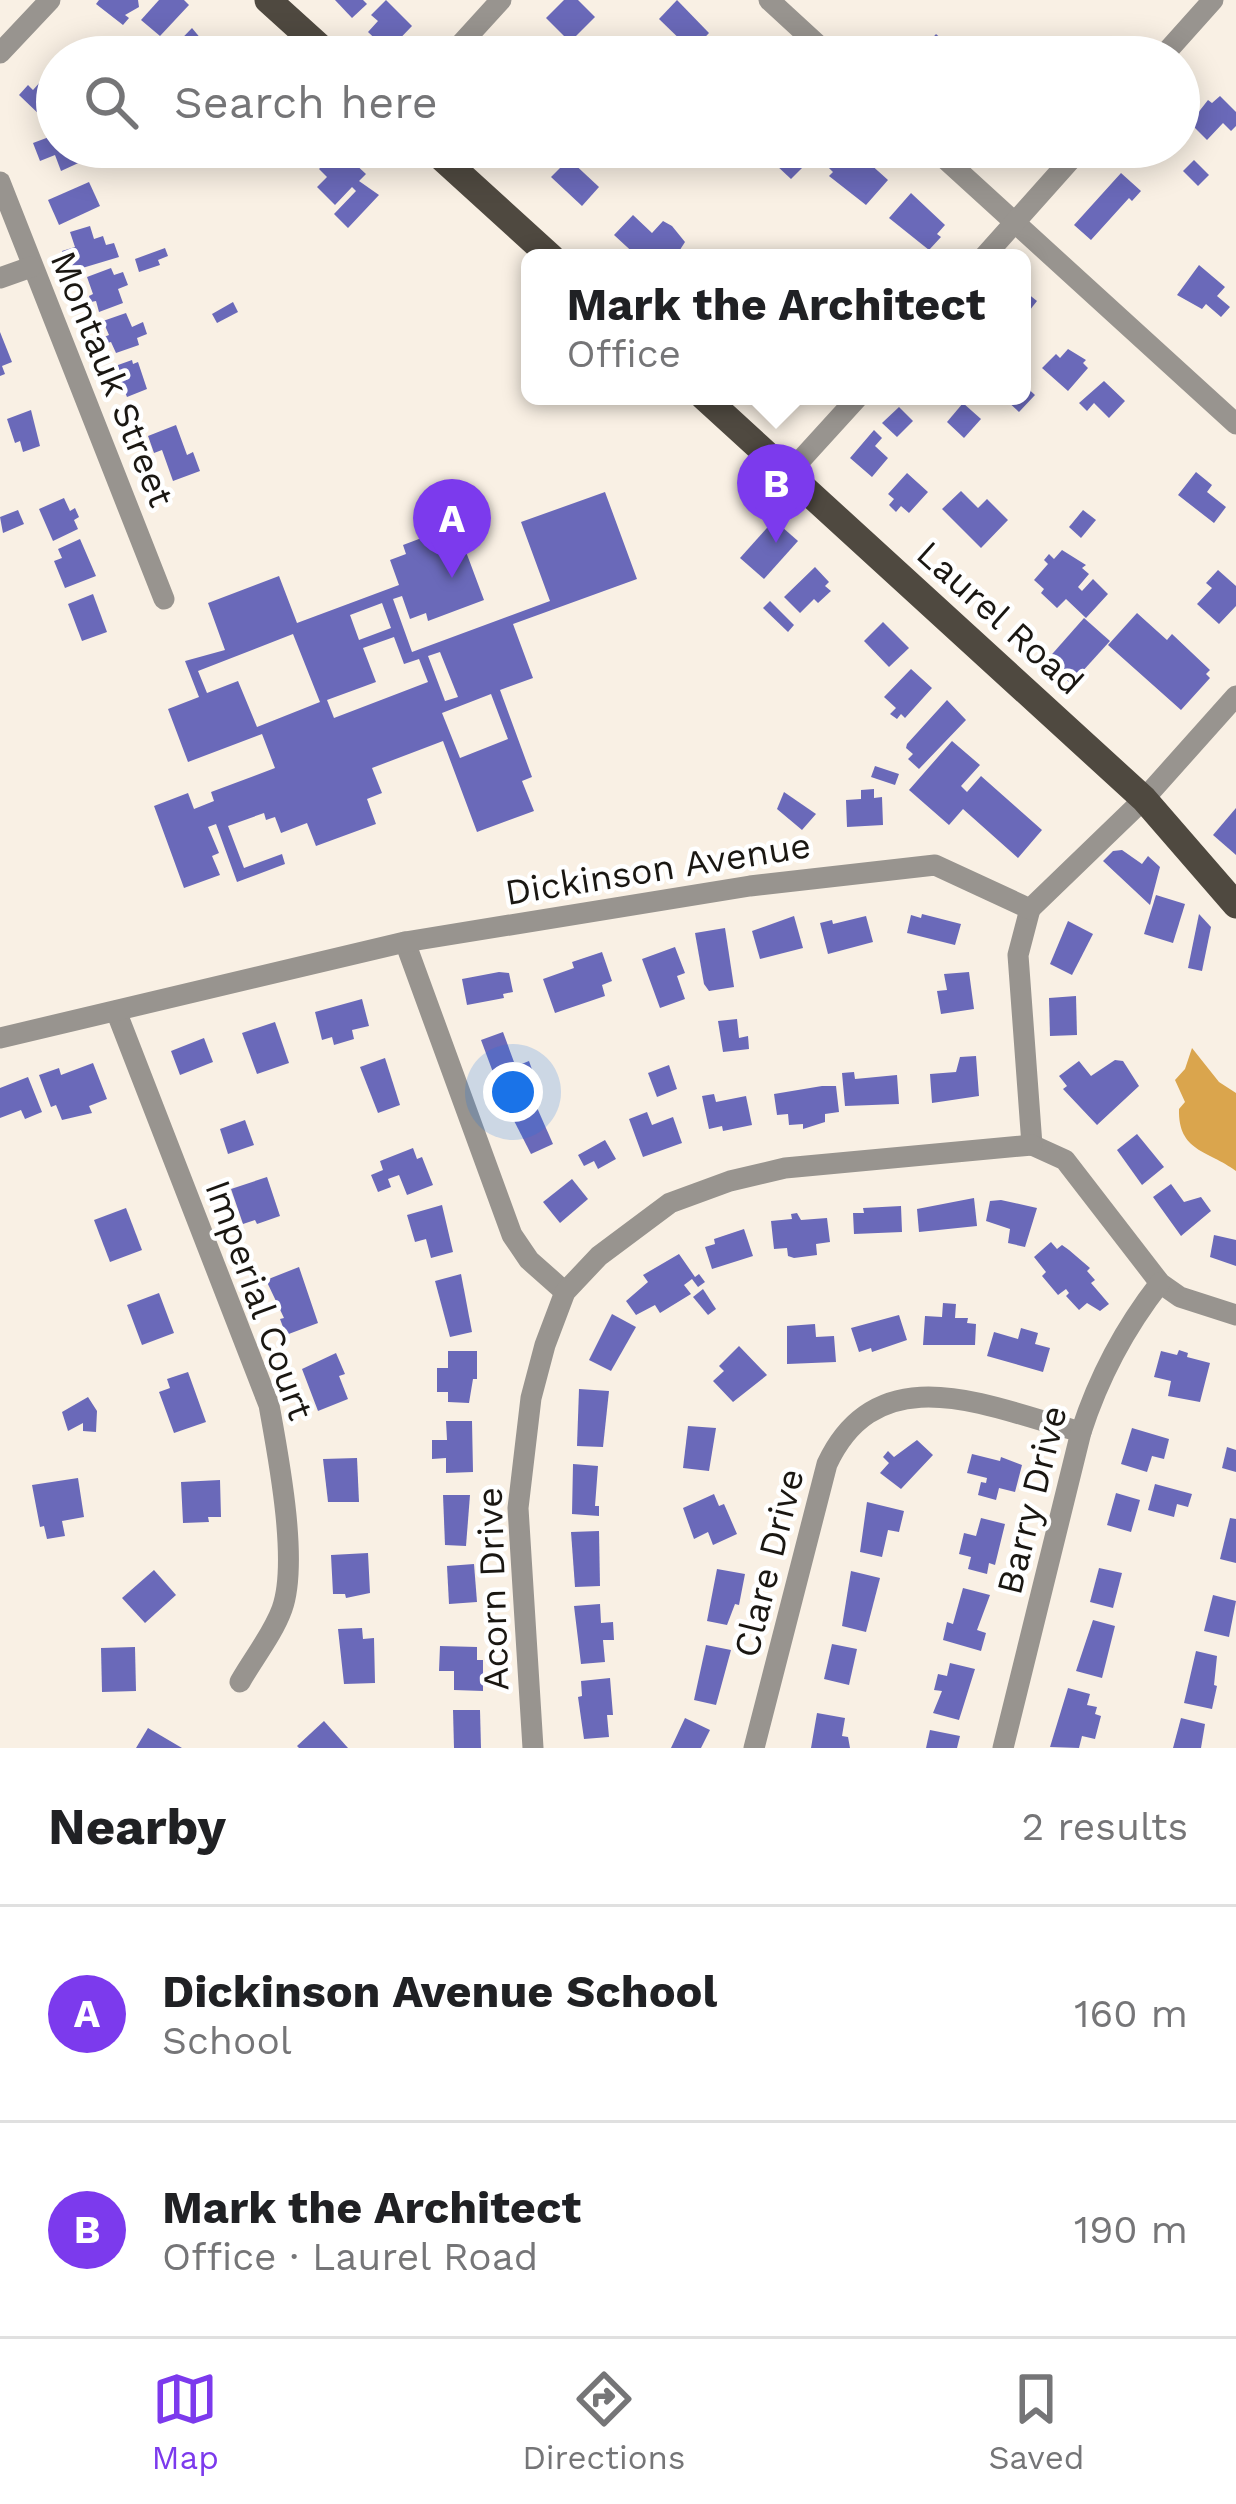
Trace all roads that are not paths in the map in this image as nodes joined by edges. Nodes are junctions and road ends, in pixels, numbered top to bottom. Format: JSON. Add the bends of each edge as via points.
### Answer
{"nodes":[{"id":1,"x":50,"y":0,"type":"edge"},
{"id":2,"x":268,"y":0,"type":"edge"},
{"id":3,"x":501,"y":0,"type":"edge"},
{"id":4,"x":769,"y":0,"type":"edge"},
{"id":5,"x":1213,"y":0,"type":"edge"},
{"id":6,"x":308,"y":36,"type":"edge"},
{"id":7,"x":468,"y":36,"type":"edge"},
{"id":8,"x":809,"y":36,"type":"edge"},
{"id":9,"x":1181,"y":36,"type":"edge"},
{"id":10,"x":0,"y":53,"type":"edge"},
{"id":11,"x":453,"y":168,"type":"edge"},
{"id":12,"x":956,"y":168,"type":"edge"},
{"id":13,"x":1063,"y":168,"type":"edge"},
{"id":14,"x":0,"y":182,"type":"edge"},
{"id":15,"x":1016,"y":221,"type":"junction"},
{"id":16,"x":542,"y":249,"type":"edge"},
{"id":17,"x":991,"y":249,"type":"edge"},
{"id":18,"x":31,"y":267,"type":"junction"},
{"id":19,"x":0,"y":278,"type":"edge"},
{"id":20,"x":713,"y":405,"type":"edge"},
{"id":21,"x":851,"y":405,"type":"edge"},
{"id":22,"x":1236,"y":424,"type":"edge"},
{"id":23,"x":788,"y":474,"type":"junction"},
{"id":24,"x":164,"y":599,"type":"dead end"},
{"id":25,"x":1236,"y":696,"type":"edge"},
{"id":26,"x":1144,"y":799,"type":"junction"},
{"id":27,"x":1236,"y":905,"type":"edge"},
{"id":28,"x":1030,"y":910,"type":"junction"},
{"id":29,"x":405,"y":942,"type":"junction"},
{"id":30,"x":116,"y":1011,"type":"junction"},
{"id":31,"x":0,"y":1038,"type":"edge"},
{"id":32,"x":1032,"y":1145,"type":"junction"},
{"id":33,"x":1160,"y":1283,"type":"junction"},
{"id":34,"x":565,"y":1292,"type":"junction"},
{"id":35,"x":1236,"y":1316,"type":"edge"},
{"id":36,"x":1081,"y":1432,"type":"junction"},
{"id":37,"x":240,"y":1682,"type":"dead end"},
{"id":38,"x":533,"y":1748,"type":"edge"},
{"id":39,"x":754,"y":1748,"type":"edge"},
{"id":40,"x":1003,"y":1748,"type":"edge"}],
"edges":[{"from":1,"to":10,"type":"street"},
{"from":2,"to":6,"type":"main road"},
{"from":3,"to":7,"type":"street"},
{"from":4,"to":8,"type":"street"},
{"from":5,"to":9,"type":"street"},
{"from":11,"to":16,"type":"main road"},
{"from":12,"to":15,"type":"street"},
{"from":13,"to":15,"type":"street"},
{"from":14,"to":18,"type":"street","name":"Montauk Street"},
{"from":15,"to":17,"type":"street"},
{"from":15,"to":22,"type":"street"},
{"from":18,"to":19,"type":"street"},
{"from":18,"to":24,"type":"street","name":"Montauk Street"},
{"from":20,"to":23,"type":"main road","name":"Laurel Road"},
{"from":21,"to":23,"type":"street"},
{"from":23,"to":26,"type":"main road","name":"Laurel Road"},
{"from":25,"to":26,"type":"street"},
{"from":26,"to":27,"type":"main road","name":"Laurel Road"},
{"from":26,"to":28,"type":"street"},
{"from":28,"to":29,"type":"street","name":"Dickinson Avenue","via":[[934,865]]},
{"from":28,"to":32,"type":"street","via":[[1018,955]]},
{"from":29,"to":30,"type":"street","name":"Dickinson Avenue"},
{"from":29,"to":34,"type":"street","via":[[512,1235]]},
{"from":30,"to":31,"type":"street","name":"Dickinson Avenue"},
{"from":30,"to":37,"type":"street","name":"Imperial Court","via":[[272,1424],[287,1552],[283,1607]]},
{"from":32,"to":33,"type":"street","via":[[1065,1160]]},
{"from":32,"to":34,"type":"street","name":"Acorn Drive","via":[[785,1168],[730,1181],[670,1203]]},
{"from":33,"to":35,"type":"street"},
{"from":33,"to":36,"type":"street","name":"Barry Drive","via":[[1097,1382]]},
{"from":34,"to":38,"type":"street","name":"Acorn Drive","via":[[531,1398],[518,1508]]},
{"from":36,"to":39,"type":"street","name":"Clare Drive","via":[[927,1394],[894,1399],[842,1433],[827,1463]]},
{"from":36,"to":40,"type":"street","name":"Barry Drive"}]}
